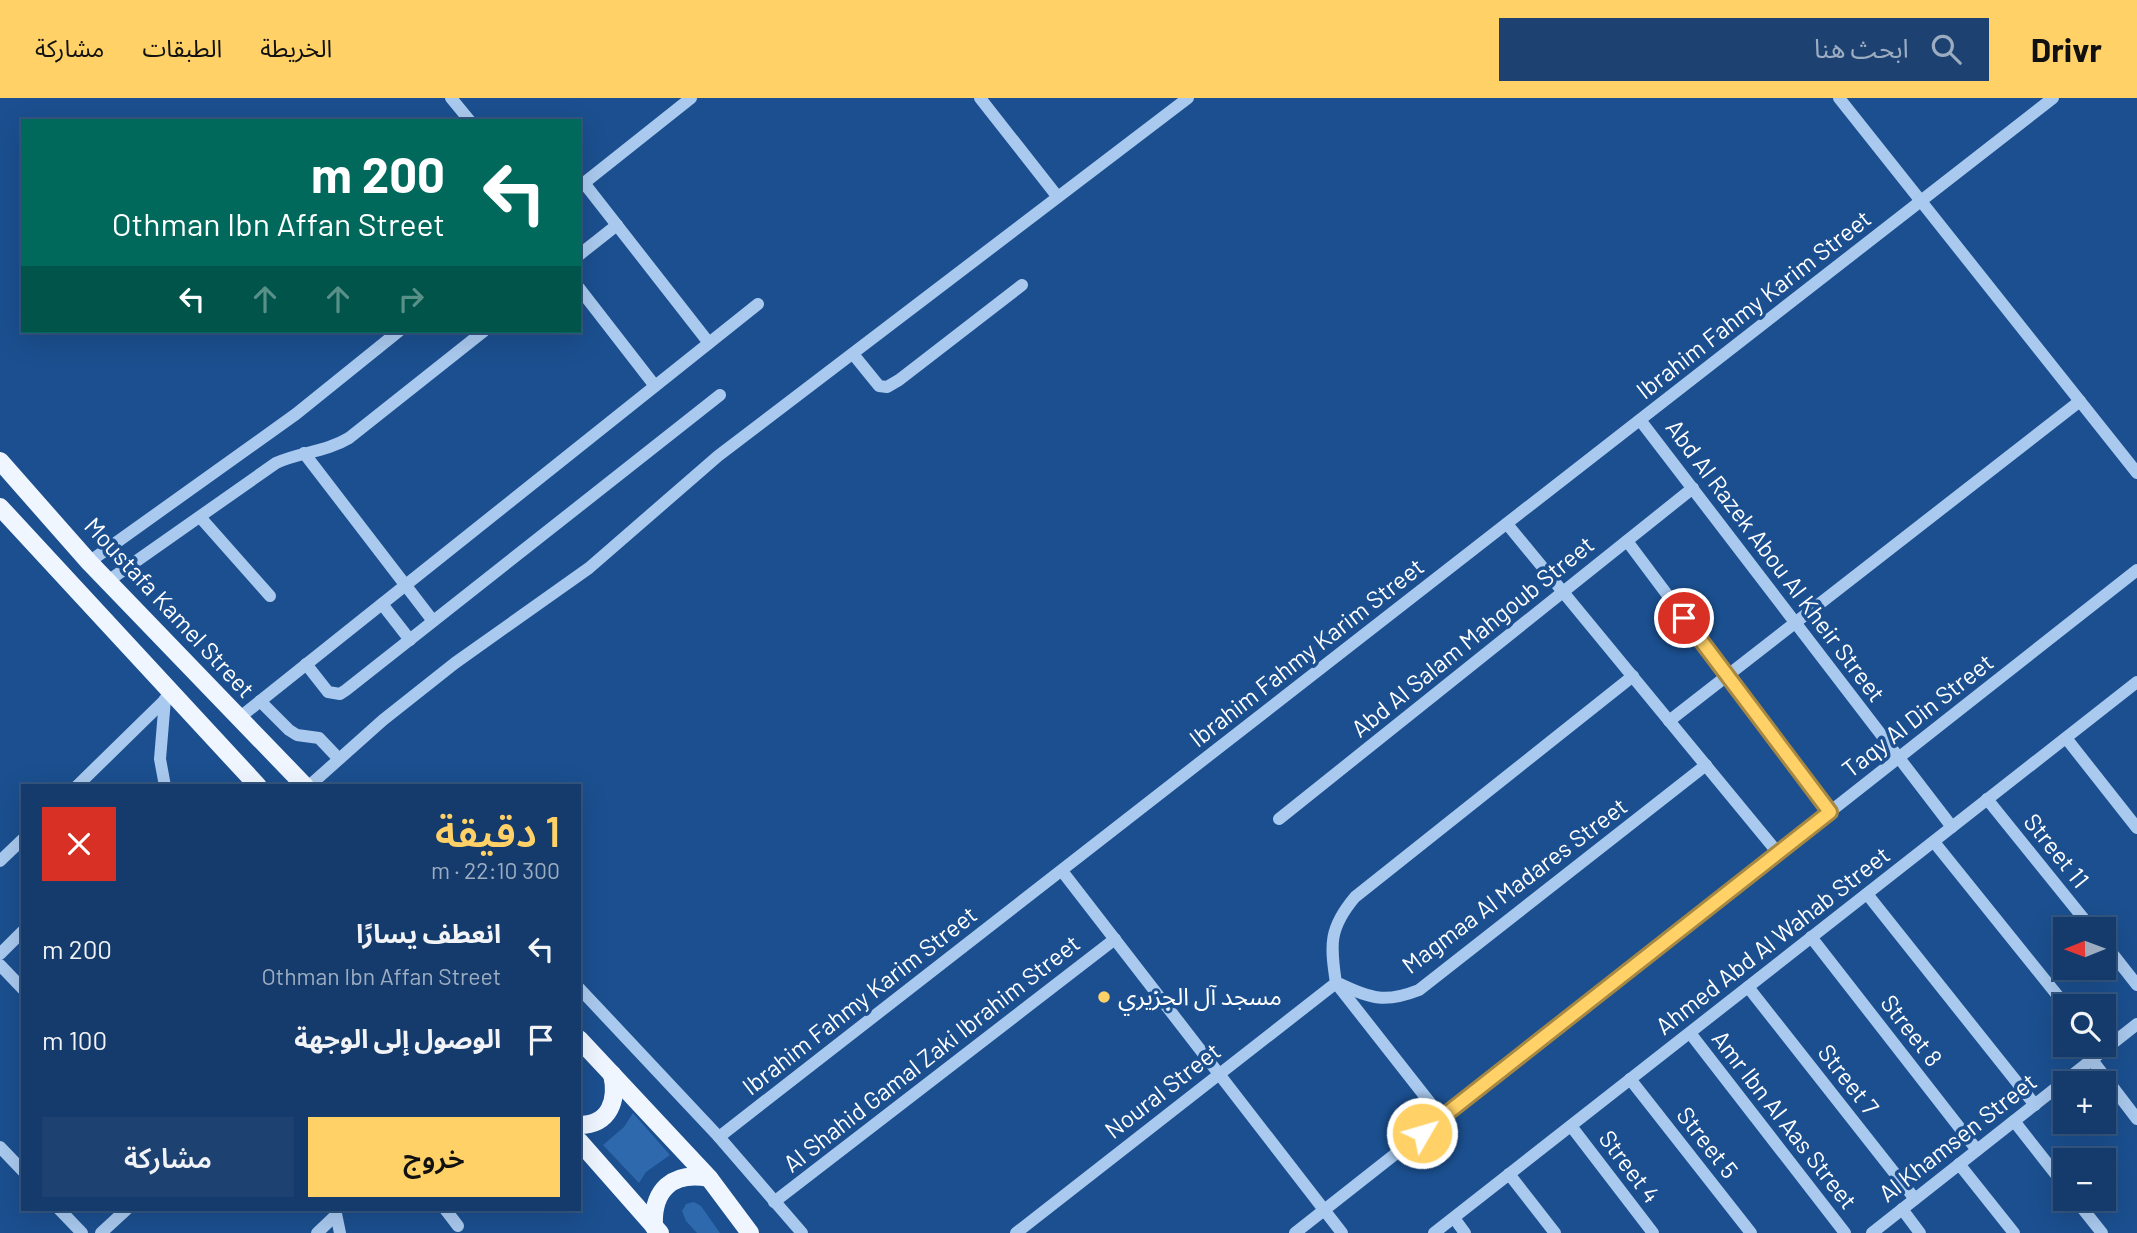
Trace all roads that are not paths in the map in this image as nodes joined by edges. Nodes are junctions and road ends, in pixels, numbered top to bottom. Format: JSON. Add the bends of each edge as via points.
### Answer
{"nodes":[{"id":1,"x":451,"y":98,"type":"edge"},
{"id":2,"x":691,"y":98,"type":"edge"},
{"id":3,"x":980,"y":98,"type":"edge"},
{"id":4,"x":1188,"y":98,"type":"edge"},
{"id":5,"x":1839,"y":98,"type":"edge"},
{"id":6,"x":2053,"y":98,"type":"edge"},
{"id":7,"x":468,"y":119,"type":"edge"},
{"id":8,"x":582,"y":185,"type":"edge"},
{"id":9,"x":1057,"y":196,"type":"junction"},
{"id":10,"x":1920,"y":202,"type":"junction"},
{"id":11,"x":617,"y":225,"type":"junction"},
{"id":12,"x":581,"y":253,"type":"edge"},
{"id":13,"x":1022,"y":285,"type":"dead end"},
{"id":14,"x":581,"y":291,"type":"edge"},
{"id":15,"x":758,"y":304,"type":"dead end"},
{"id":16,"x":397,"y":333,"type":"edge"},
{"id":17,"x":482,"y":333,"type":"edge"},
{"id":18,"x":709,"y":343,"type":"junction"},
{"id":19,"x":853,"y":354,"type":"junction"},
{"id":20,"x":655,"y":386,"type":"junction"},
{"id":21,"x":720,"y":396,"type":"dead end"},
{"id":22,"x":2080,"y":401,"type":"junction"},
{"id":23,"x":1640,"y":420,"type":"junction"},
{"id":24,"x":304,"y":453,"type":"junction"},
{"id":25,"x":0,"y":461,"type":"edge"},
{"id":26,"x":2137,"y":473,"type":"edge"},
{"id":27,"x":1693,"y":488,"type":"junction"},
{"id":28,"x":0,"y":507,"type":"edge"},
{"id":29,"x":200,"y":517,"type":"junction"},
{"id":30,"x":1507,"y":524,"type":"junction"},
{"id":31,"x":1626,"y":541,"type":"junction"},
{"id":32,"x":89,"y":562,"type":"junction"},
{"id":33,"x":2137,"y":570,"type":"edge"},
{"id":34,"x":108,"y":581,"type":"junction"},
{"id":35,"x":405,"y":585,"type":"junction"},
{"id":36,"x":1563,"y":592,"type":"junction"},
{"id":37,"x":270,"y":596,"type":"dead end"},
{"id":38,"x":382,"y":604,"type":"junction"},
{"id":39,"x":433,"y":621,"type":"junction"},
{"id":40,"x":1796,"y":623,"type":"junction"},
{"id":41,"x":410,"y":640,"type":"junction"},
{"id":42,"x":306,"y":664,"type":"junction"},
{"id":43,"x":1633,"y":676,"type":"junction"},
{"id":44,"x":1728,"y":676,"type":"junction"},
{"id":45,"x":2137,"y":682,"type":"edge"},
{"id":46,"x":168,"y":696,"type":"junction"},
{"id":47,"x":260,"y":701,"type":"junction"},
{"id":48,"x":239,"y":718,"type":"junction"},
{"id":49,"x":1669,"y":721,"type":"junction"},
{"id":50,"x":2066,"y":738,"type":"junction"},
{"id":51,"x":1899,"y":758,"type":"junction"},
{"id":52,"x":339,"y":759,"type":"junction"},
{"id":53,"x":1706,"y":765,"type":"junction"},
{"id":54,"x":79,"y":784,"type":"edge"},
{"id":55,"x":165,"y":784,"type":"edge"},
{"id":56,"x":256,"y":784,"type":"edge"},
{"id":57,"x":305,"y":784,"type":"edge"},
{"id":58,"x":309,"y":784,"type":"edge"},
{"id":59,"x":1987,"y":799,"type":"junction"},
{"id":60,"x":1830,"y":812,"type":"junction"},
{"id":61,"x":1279,"y":819,"type":"dead end"},
{"id":62,"x":1952,"y":827,"type":"junction"},
{"id":63,"x":2137,"y":828,"type":"edge"},
{"id":64,"x":21,"y":841,"type":"edge"},
{"id":65,"x":1934,"y":842,"type":"junction"},
{"id":66,"x":1778,"y":853,"type":"junction"},
{"id":67,"x":0,"y":862,"type":"edge"},
{"id":68,"x":1062,"y":871,"type":"junction"},
{"id":69,"x":1867,"y":894,"type":"junction"},
{"id":70,"x":2082,"y":917,"type":"edge"},
{"id":71,"x":21,"y":933,"type":"edge"},
{"id":72,"x":1811,"y":937,"type":"junction"},
{"id":73,"x":1115,"y":939,"type":"junction"},
{"id":74,"x":0,"y":954,"type":"edge"},
{"id":75,"x":2116,"y":958,"type":"edge"},
{"id":76,"x":0,"y":965,"type":"edge"},
{"id":77,"x":1336,"y":983,"type":"junction"},
{"id":78,"x":2137,"y":985,"type":"edge"},
{"id":79,"x":21,"y":987,"type":"edge"},
{"id":80,"x":1748,"y":988,"type":"junction"},
{"id":81,"x":581,"y":990,"type":"edge"},
{"id":82,"x":2056,"y":994,"type":"edge"},
{"id":83,"x":2137,"y":1024,"type":"edge"},
{"id":84,"x":1690,"y":1033,"type":"junction"},
{"id":85,"x":2116,"y":1038,"type":"edge"},
{"id":86,"x":581,"y":1041,"type":"edge"},
{"id":87,"x":2094,"y":1057,"type":"edge"},
{"id":88,"x":2092,"y":1060,"type":"junction"},
{"id":89,"x":612,"y":1074,"type":"junction"},
{"id":90,"x":1219,"y":1074,"type":"junction"},
{"id":91,"x":1630,"y":1079,"type":"junction"},
{"id":92,"x":2035,"y":1105,"type":"junction"},
{"id":93,"x":1442,"y":1118,"type":"junction"},
{"id":94,"x":2137,"y":1119,"type":"edge"},
{"id":95,"x":2014,"y":1121,"type":"junction"},
{"id":96,"x":581,"y":1125,"type":"edge"},
{"id":97,"x":1571,"y":1126,"type":"junction"},
{"id":98,"x":719,"y":1137,"type":"junction"},
{"id":99,"x":581,"y":1144,"type":"edge"},
{"id":100,"x":0,"y":1147,"type":"edge"},
{"id":101,"x":1978,"y":1150,"type":"junction"},
{"id":102,"x":1959,"y":1164,"type":"junction"},
{"id":103,"x":21,"y":1169,"type":"edge"},
{"id":104,"x":2053,"y":1171,"type":"edge"},
{"id":105,"x":1509,"y":1174,"type":"junction"},
{"id":106,"x":709,"y":1178,"type":"junction"},
{"id":107,"x":1915,"y":1199,"type":"junction"},
{"id":108,"x":774,"y":1202,"type":"junction"},
{"id":109,"x":1902,"y":1209,"type":"junction"},
{"id":110,"x":1325,"y":1210,"type":"junction"},
{"id":111,"x":61,"y":1211,"type":"edge"},
{"id":112,"x":125,"y":1211,"type":"edge"},
{"id":113,"x":447,"y":1211,"type":"edge"},
{"id":114,"x":2085,"y":1211,"type":"edge"},
{"id":115,"x":335,"y":1212,"type":"edge"},
{"id":116,"x":1454,"y":1218,"type":"junction"},
{"id":117,"x":458,"y":1226,"type":"dead end"},
{"id":118,"x":657,"y":1230,"type":"edge"},
{"id":119,"x":82,"y":1233,"type":"edge"},
{"id":120,"x":101,"y":1233,"type":"edge"},
{"id":121,"x":317,"y":1233,"type":"edge"},
{"id":122,"x":340,"y":1233,"type":"edge"},
{"id":123,"x":750,"y":1233,"type":"edge"},
{"id":124,"x":802,"y":1233,"type":"edge"},
{"id":125,"x":1016,"y":1233,"type":"edge"},
{"id":126,"x":1295,"y":1233,"type":"edge"},
{"id":127,"x":1342,"y":1233,"type":"edge"},
{"id":128,"x":1434,"y":1233,"type":"edge"},
{"id":129,"x":1465,"y":1233,"type":"edge"},
{"id":130,"x":1555,"y":1233,"type":"edge"},
{"id":131,"x":1653,"y":1233,"type":"edge"},
{"id":132,"x":1751,"y":1233,"type":"edge"},
{"id":133,"x":1845,"y":1233,"type":"edge"},
{"id":134,"x":1872,"y":1233,"type":"edge"},
{"id":135,"x":1920,"y":1233,"type":"edge"},
{"id":136,"x":2014,"y":1233,"type":"edge"},
{"id":137,"x":2102,"y":1233,"type":"edge"}],
"edges":[{"from":1,"to":7,"type":"street"},
{"from":2,"to":8,"type":"street"},
{"from":3,"to":9,"type":"street"},
{"from":4,"to":9,"type":"street"},
{"from":5,"to":10,"type":"street"},
{"from":6,"to":10,"type":"street","name":"Ibrahim Fahmy Karim Street"},
{"from":8,"to":11,"type":"street"},
{"from":9,"to":19,"type":"street"},
{"from":10,"to":22,"type":"street"},
{"from":10,"to":23,"type":"street","name":"Ibrahim Fahmy Karim Street"},
{"from":11,"to":12,"type":"street"},
{"from":11,"to":18,"type":"street"},
{"from":13,"to":19,"type":"street","via":[[887,387],[879,386]]},
{"from":14,"to":20,"type":"street"},
{"from":15,"to":18,"type":"street"},
{"from":16,"to":32,"type":"street","via":[[296,414]]},
{"from":17,"to":24,"type":"street","via":[[349,439]]},
{"from":18,"to":20,"type":"street"},
{"from":19,"to":52,"type":"street","via":[[719,456],[589,568],[455,663]]},
{"from":20,"to":35,"type":"street"},
{"from":21,"to":39,"type":"street"},
{"from":22,"to":26,"type":"street"},
{"from":22,"to":40,"type":"street"},
{"from":23,"to":27,"type":"street","name":"Abd Al Razek Abou Al Kheir Street"},
{"from":23,"to":30,"type":"street","name":"Ibrahim Fahmy Karim Street"},
{"from":24,"to":29,"type":"street","via":[[276,463]]},
{"from":24,"to":35,"type":"street"},
{"from":25,"to":32,"type":"main road","name":"Moustafa Kamel Street"},
{"from":27,"to":31,"type":"street","name":"Abd Al Salam Mahgoub Street"},
{"from":27,"to":40,"type":"street","name":"Abd Al Razek Abou Al Kheir Street"},
{"from":28,"to":46,"type":"main road"},
{"from":29,"to":34,"type":"street"},
{"from":29,"to":37,"type":"street"},
{"from":30,"to":36,"type":"street"},
{"from":30,"to":68,"type":"street","name":"Ibrahim Fahmy Karim Street"},
{"from":31,"to":36,"type":"street","name":"Abd Al Salam Mahgoub Street"},
{"from":31,"to":44,"type":"street"},
{"from":32,"to":34,"type":"main road","name":"Moustafa Kamel Street"},
{"from":33,"to":51,"type":"street","name":"Taqy Al Din Street"},
{"from":34,"to":48,"type":"main road","name":"Moustafa Kamel Street"},
{"from":35,"to":38,"type":"street"},
{"from":35,"to":39,"type":"street"},
{"from":36,"to":43,"type":"street"},
{"from":36,"to":61,"type":"street","name":"Abd Al Salam Mahgoub Street"},
{"from":38,"to":41,"type":"street"},
{"from":38,"to":42,"type":"street"},
{"from":39,"to":41,"type":"street"},
{"from":40,"to":44,"type":"street"},
{"from":40,"to":51,"type":"street","name":"Abd Al Razek Abou Al Kheir Street"},
{"from":41,"to":42,"type":"street","via":[[340,694],[328,692]]},
{"from":42,"to":47,"type":"street"},
{"from":43,"to":49,"type":"street"},
{"from":43,"to":77,"type":"street","via":[[1355,897],[1340,914],[1333,936]]},
{"from":44,"to":49,"type":"street"},
{"from":44,"to":60,"type":"street"},
{"from":45,"to":50,"type":"street","name":"Ahmed Abd Al Wahab Street"},
{"from":46,"to":54,"type":"street"},
{"from":46,"to":55,"type":"street","via":[[160,759]]},
{"from":46,"to":56,"type":"main road"},
{"from":47,"to":48,"type":"street"},
{"from":47,"to":52,"type":"street","via":[[289,730],[319,738]]},
{"from":48,"to":57,"type":"main road","name":"Moustafa Kamel Street"},
{"from":49,"to":53,"type":"street"},
{"from":50,"to":59,"type":"street","name":"Ahmed Abd Al Wahab Street"},
{"from":50,"to":63,"type":"street"},
{"from":51,"to":60,"type":"street","name":"Taqy Al Din Street"},
{"from":51,"to":62,"type":"street","name":"Abd Al Razek Abou Al Kheir Street"},
{"from":52,"to":58,"type":"street"},
{"from":53,"to":66,"type":"street"},
{"from":53,"to":77,"type":"street","name":"Magmaa Al Madares Street","via":[[1419,990],[1399,998],[1378,999]]},
{"from":59,"to":62,"type":"street","name":"Ahmed Abd Al Wahab Street"},
{"from":59,"to":70,"type":"street","name":"Street 11"},
{"from":60,"to":66,"type":"street","name":"Taqy Al Din Street"},
{"from":62,"to":65,"type":"street","name":"Ahmed Abd Al Wahab Street"},
{"from":64,"to":67,"type":"street"},
{"from":65,"to":69,"type":"street","name":"Ahmed Abd Al Wahab Street"},
{"from":65,"to":82,"type":"street"},
{"from":66,"to":93,"type":"street","name":"Taqy Al Din Street"},
{"from":68,"to":73,"type":"street"},
{"from":68,"to":98,"type":"street","name":"Ibrahim Fahmy Karim Street"},
{"from":69,"to":72,"type":"street","name":"Ahmed Abd Al Wahab Street"},
{"from":69,"to":92,"type":"street"},
{"from":71,"to":74,"type":"street"},
{"from":72,"to":80,"type":"street","name":"Ahmed Abd Al Wahab Street"},
{"from":72,"to":101,"type":"street","name":"Street 8"},
{"from":73,"to":90,"type":"street"},
{"from":73,"to":108,"type":"street","name":"Al Shahid Gamal Zaki Ibrahim Street"},
{"from":75,"to":78,"type":"street"},
{"from":76,"to":79,"type":"street"},
{"from":77,"to":90,"type":"street","name":"Noural Street"},
{"from":77,"to":93,"type":"street"},
{"from":80,"to":84,"type":"street","name":"Ahmed Abd Al Wahab Street"},
{"from":80,"to":107,"type":"street","name":"Street 7"},
{"from":81,"to":98,"type":"street"},
{"from":83,"to":85,"type":"street","name":"Al Khamsen Street"},
{"from":84,"to":91,"type":"street","name":"Ahmed Abd Al Wahab Street"},
{"from":84,"to":133,"type":"street","name":"Amr Ibn Al Aas Street"},
{"from":86,"to":89,"type":"main road"},
{"from":87,"to":88,"type":"street","name":"Al Khamsen Street"},
{"from":88,"to":92,"type":"street","name":"Al Khamsen Street"},
{"from":88,"to":94,"type":"street"},
{"from":89,"to":96,"type":"main road","via":[[613,1105],[603,1118]]},
{"from":89,"to":106,"type":"main road"},
{"from":90,"to":110,"type":"street"},
{"from":90,"to":125,"type":"street","name":"Noural Street"},
{"from":91,"to":97,"type":"street","name":"Ahmed Abd Al Wahab Street"},
{"from":91,"to":132,"type":"street","name":"Street 5"},
{"from":92,"to":95,"type":"street","name":"Al Khamsen Street"},
{"from":93,"to":110,"type":"street","name":"Taqy Al Din Street"},
{"from":95,"to":101,"type":"street","name":"Al Khamsen Street"},
{"from":95,"to":104,"type":"street"},
{"from":97,"to":105,"type":"street","name":"Ahmed Abd Al Wahab Street"},
{"from":97,"to":131,"type":"street","name":"Street 4"},
{"from":98,"to":108,"type":"street"},
{"from":99,"to":118,"type":"main road"},
{"from":100,"to":103,"type":"street"},
{"from":101,"to":102,"type":"street","name":"Al Khamsen Street"},
{"from":102,"to":107,"type":"street","name":"Al Khamsen Street"},
{"from":102,"to":136,"type":"street"},
{"from":105,"to":116,"type":"street","name":"Ahmed Abd Al Wahab Street"},
{"from":105,"to":130,"type":"street"},
{"from":106,"to":118,"type":"main road","via":[[694,1175],[667,1185],[653,1212]]},
{"from":106,"to":123,"type":"main road"},
{"from":107,"to":109,"type":"street","name":"Al Khamsen Street"},
{"from":108,"to":124,"type":"street"},
{"from":109,"to":134,"type":"street","name":"Al Khamsen Street"},
{"from":109,"to":135,"type":"street"},
{"from":110,"to":126,"type":"street","name":"Taqy Al Din Street"},
{"from":110,"to":127,"type":"street"},
{"from":111,"to":119,"type":"street"},
{"from":112,"to":120,"type":"street"},
{"from":113,"to":117,"type":"street"},
{"from":114,"to":137,"type":"street"},
{"from":115,"to":121,"type":"street"},
{"from":115,"to":122,"type":"street"},
{"from":116,"to":128,"type":"street","name":"Ahmed Abd Al Wahab Street"},
{"from":116,"to":129,"type":"street"}]}
